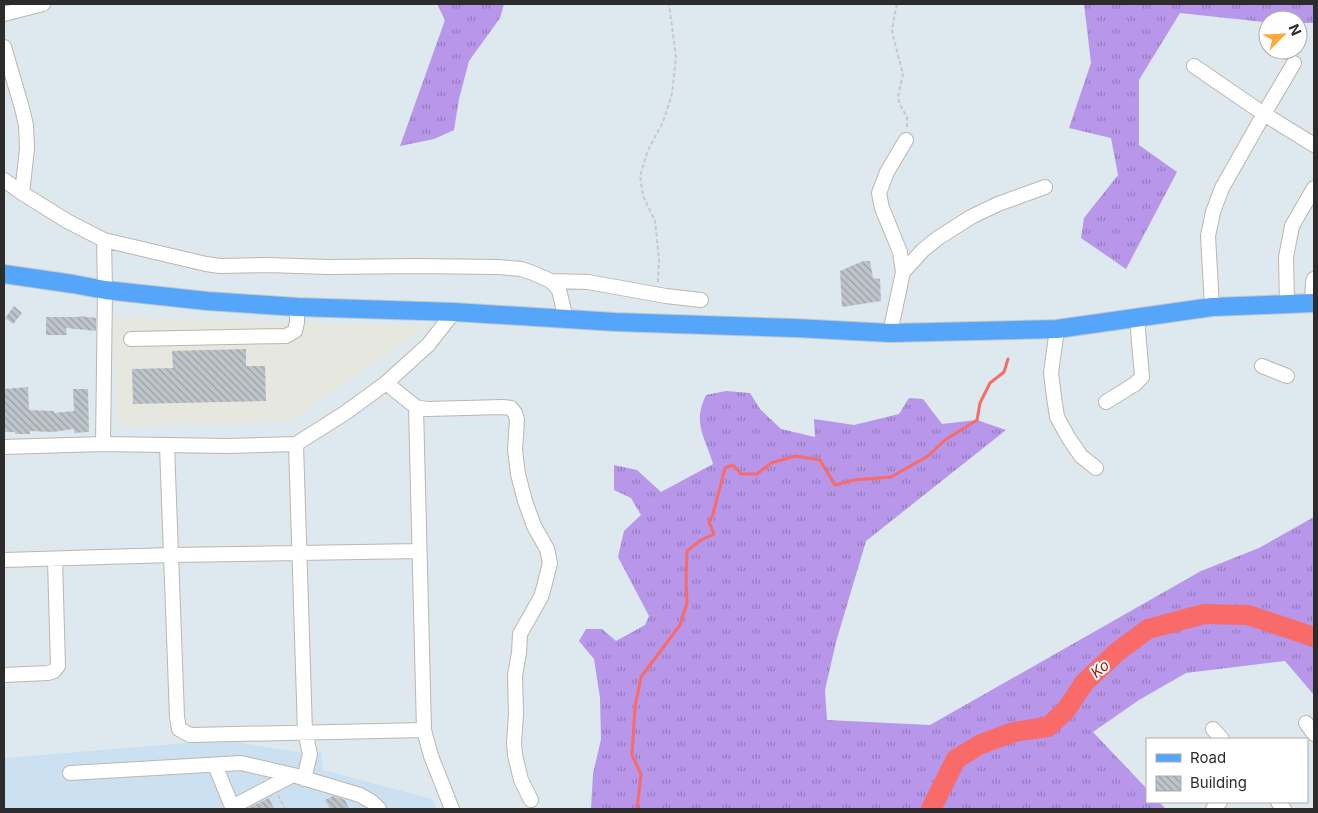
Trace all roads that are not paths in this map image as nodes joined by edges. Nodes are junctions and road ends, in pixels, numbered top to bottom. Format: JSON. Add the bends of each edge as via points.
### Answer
{"nodes":[{"id":1,"x":43,"y":4,"type":"edge"},
{"id":2,"x":4,"y":14,"type":"edge"},
{"id":3,"x":4,"y":47,"type":"edge"},
{"id":4,"x":1294,"y":63,"type":"dead end"},
{"id":5,"x":1194,"y":66,"type":"dead end"},
{"id":6,"x":1264,"y":114,"type":"junction"},
{"id":7,"x":906,"y":140,"type":"road end"},
{"id":8,"x":1314,"y":145,"type":"edge"},
{"id":9,"x":4,"y":180,"type":"edge"},
{"id":10,"x":1046,"y":187,"type":"dead end"},
{"id":11,"x":1314,"y":188,"type":"edge"},
{"id":12,"x":22,"y":194,"type":"junction"},
{"id":13,"x":104,"y":240,"type":"junction"},
{"id":14,"x":904,"y":272,"type":"junction"},
{"id":15,"x":4,"y":274,"type":"edge"},
{"id":16,"x":1314,"y":279,"type":"edge"},
{"id":17,"x":551,"y":281,"type":"junction"},
{"id":18,"x":106,"y":290,"type":"junction"},
{"id":19,"x":701,"y":300,"type":"dead end"},
{"id":20,"x":1313,"y":303,"type":"edge"},
{"id":21,"x":1287,"y":304,"type":"junction"},
{"id":22,"x":297,"y":307,"type":"junction"},
{"id":23,"x":1212,"y":307,"type":"junction"},
{"id":24,"x":454,"y":312,"type":"junction"},
{"id":25,"x":1137,"y":318,"type":"junction"},
{"id":26,"x":566,"y":319,"type":"junction"},
{"id":27,"x":1057,"y":329,"type":"junction"},
{"id":28,"x":890,"y":333,"type":"junction"},
{"id":29,"x":131,"y":339,"type":"dead end"},
{"id":30,"x":1262,"y":366,"type":"dead end"},
{"id":31,"x":1287,"y":376,"type":"dead end"},
{"id":32,"x":386,"y":383,"type":"junction"},
{"id":33,"x":1106,"y":402,"type":"dead end"},
{"id":34,"x":416,"y":407,"type":"junction"},
{"id":35,"x":103,"y":444,"type":"junction"},
{"id":36,"x":296,"y":444,"type":"junction"},
{"id":37,"x":167,"y":446,"type":"junction"},
{"id":38,"x":4,"y":448,"type":"edge"},
{"id":39,"x":1096,"y":468,"type":"dead end"},
{"id":40,"x":419,"y":550,"type":"junction"},
{"id":41,"x":300,"y":553,"type":"junction"},
{"id":42,"x":171,"y":555,"type":"junction"},
{"id":43,"x":4,"y":560,"type":"edge"},
{"id":44,"x":55,"y":560,"type":"junction"},
{"id":45,"x":4,"y":675,"type":"edge"},
{"id":46,"x":424,"y":730,"type":"junction"},
{"id":47,"x":305,"y":732,"type":"junction"},
{"id":48,"x":215,"y":765,"type":"junction"},
{"id":49,"x":70,"y":773,"type":"dead end"},
{"id":50,"x":299,"y":777,"type":"junction"},
{"id":51,"x":531,"y":800,"type":"dead end"},
{"id":52,"x":233,"y":808,"type":"edge"},
{"id":53,"x":379,"y":809,"type":"edge"},
{"id":54,"x":452,"y":809,"type":"edge"}],
"edges":[{"from":1,"to":2,"type":"street"},
{"from":3,"to":12,"type":"street","via":[[26,125]]},
{"from":4,"to":6,"type":"street"},
{"from":5,"to":6,"type":"street"},
{"from":6,"to":8,"type":"street"},
{"from":6,"to":23,"type":"street","via":[[1222,188],[1213,212],[1208,236]]},
{"from":7,"to":14,"type":"street","via":[[879,193]]},
{"from":9,"to":12,"type":"street"},
{"from":10,"to":14,"type":"street","via":[[998,204],[954,227],[923,250]]},
{"from":11,"to":21,"type":"street","via":[[1292,226],[1286,257]]},
{"from":12,"to":13,"type":"street"},
{"from":13,"to":17,"type":"street","via":[[220,266],[498,267],[521,269]]},
{"from":13,"to":18,"type":"street"},
{"from":14,"to":28,"type":"street"},
{"from":15,"to":18,"type":"main road"},
{"from":16,"to":20,"type":"street"},
{"from":17,"to":19,"type":"street","via":[[588,282]]},
{"from":17,"to":26,"type":"street","via":[[558,290]]},
{"from":18,"to":22,"type":"main road"},
{"from":18,"to":35,"type":"street"},
{"from":20,"to":21,"type":"main road"},
{"from":21,"to":23,"type":"main road"},
{"from":22,"to":24,"type":"main road"},
{"from":22,"to":29,"type":"street","via":[[295,331],[286,336]]},
{"from":23,"to":25,"type":"main road"},
{"from":24,"to":26,"type":"main road"},
{"from":24,"to":32,"type":"street","via":[[428,345]]},
{"from":25,"to":27,"type":"main road"},
{"from":25,"to":33,"type":"street","via":[[1142,377]]},
{"from":26,"to":28,"type":"main road"},
{"from":27,"to":28,"type":"main road"},
{"from":27,"to":39,"type":"street","via":[[1051,372],[1057,417],[1081,456]]},
{"from":30,"to":31,"type":"street"},
{"from":32,"to":34,"type":"street"},
{"from":32,"to":36,"type":"street"},
{"from":34,"to":40,"type":"street"},
{"from":34,"to":51,"type":"street","via":[[503,407],[511,408],[515,413],[518,474],[525,501],[550,563],[541,597],[520,634],[516,668],[515,755],[521,780]]},
{"from":35,"to":37,"type":"street"},
{"from":35,"to":38,"type":"street"},
{"from":36,"to":37,"type":"street"},
{"from":36,"to":41,"type":"street"},
{"from":37,"to":42,"type":"street"},
{"from":40,"to":41,"type":"street"},
{"from":40,"to":46,"type":"street"},
{"from":41,"to":42,"type":"street"},
{"from":41,"to":47,"type":"street"},
{"from":42,"to":44,"type":"street"},
{"from":42,"to":47,"type":"street","via":[[180,730],[190,735]]},
{"from":43,"to":44,"type":"street"},
{"from":44,"to":45,"type":"street","via":[[58,666],[48,673]]},
{"from":46,"to":47,"type":"street"},
{"from":46,"to":54,"type":"street"},
{"from":47,"to":50,"type":"street","via":[[310,754]]},
{"from":48,"to":49,"type":"street"},
{"from":48,"to":50,"type":"street","via":[[241,763]]},
{"from":48,"to":52,"type":"street"},
{"from":50,"to":52,"type":"street"},
{"from":50,"to":53,"type":"street","via":[[360,796]]}]}
